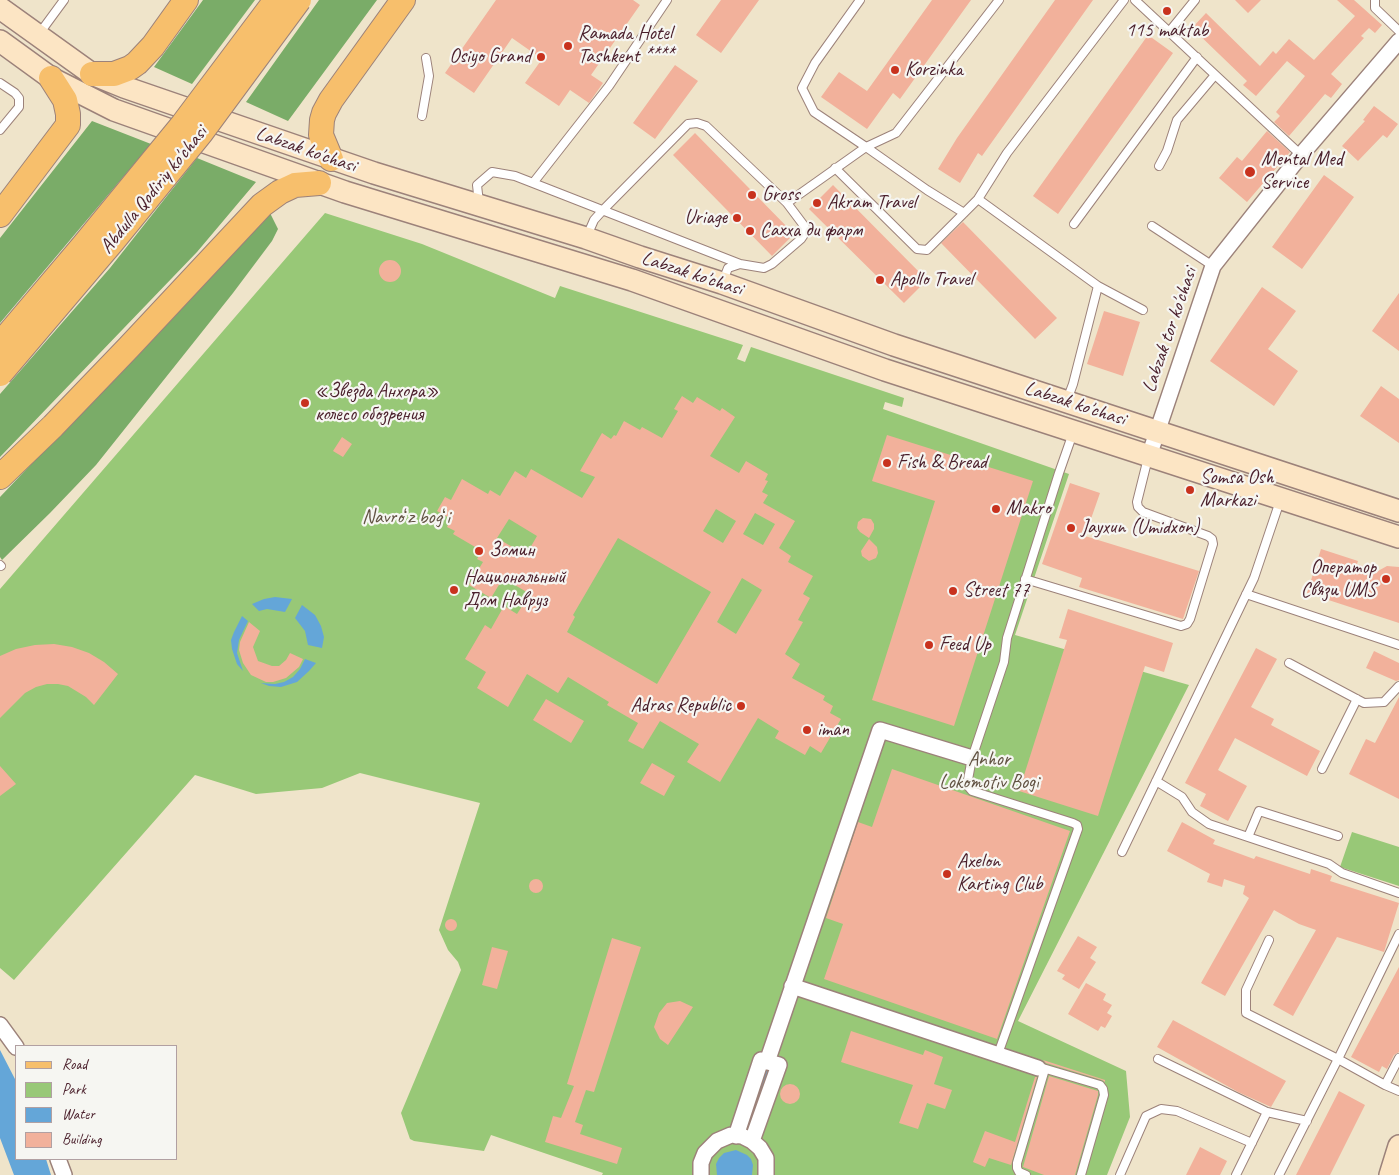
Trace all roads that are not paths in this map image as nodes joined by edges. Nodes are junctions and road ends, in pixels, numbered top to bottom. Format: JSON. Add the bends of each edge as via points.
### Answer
{"nodes":[{"id":1,"x":64,"y":0,"type":"edge"},
{"id":2,"x":186,"y":0,"type":"edge"},
{"id":3,"x":276,"y":0,"type":"edge"},
{"id":4,"x":299,"y":0,"type":"edge"},
{"id":5,"x":403,"y":0,"type":"edge"},
{"id":6,"x":667,"y":0,"type":"edge"},
{"id":7,"x":860,"y":0,"type":"edge"},
{"id":8,"x":999,"y":0,"type":"edge"},
{"id":9,"x":1124,"y":0,"type":"edge"},
{"id":10,"x":1135,"y":0,"type":"edge"},
{"id":11,"x":1196,"y":0,"type":"edge"},
{"id":12,"x":1375,"y":0,"type":"edge"},
{"id":13,"x":0,"y":8,"type":"edge"},
{"id":14,"x":1169,"y":32,"type":"junction"},
{"id":15,"x":1399,"y":32,"type":"edge"},
{"id":16,"x":38,"y":36,"type":"junction"},
{"id":17,"x":0,"y":41,"type":"edge"},
{"id":18,"x":1399,"y":41,"type":"edge"},
{"id":19,"x":1197,"y":57,"type":"junction"},
{"id":20,"x":426,"y":58,"type":"dead end"},
{"id":21,"x":92,"y":74,"type":"junction"},
{"id":22,"x":1215,"y":75,"type":"junction"},
{"id":23,"x":51,"y":78,"type":"junction"},
{"id":24,"x":0,"y":82,"type":"edge"},
{"id":25,"x":422,"y":116,"type":"dead end"},
{"id":26,"x":0,"y":130,"type":"edge"},
{"id":27,"x":866,"y":147,"type":"junction"},
{"id":28,"x":1301,"y":155,"type":"junction"},
{"id":29,"x":331,"y":159,"type":"junction"},
{"id":30,"x":1159,"y":166,"type":"dead end"},
{"id":31,"x":835,"y":168,"type":"junction"},
{"id":32,"x":533,"y":183,"type":"junction"},
{"id":33,"x":320,"y":184,"type":"junction"},
{"id":34,"x":978,"y":199,"type":"junction"},
{"id":35,"x":787,"y":203,"type":"junction"},
{"id":36,"x":480,"y":205,"type":"junction"},
{"id":37,"x":603,"y":210,"type":"junction"},
{"id":38,"x":964,"y":213,"type":"junction"},
{"id":39,"x":0,"y":215,"type":"edge"},
{"id":40,"x":1074,"y":224,"type":"dead end"},
{"id":41,"x":1152,"y":226,"type":"dead end"},
{"id":42,"x":586,"y":238,"type":"junction"},
{"id":43,"x":640,"y":257,"type":"junction"},
{"id":44,"x":740,"y":264,"type":"junction"},
{"id":45,"x":1213,"y":266,"type":"junction"},
{"id":46,"x":632,"y":280,"type":"junction"},
{"id":47,"x":722,"y":283,"type":"junction"},
{"id":48,"x":1098,"y":286,"type":"junction"},
{"id":49,"x":1142,"y":310,"type":"dead end"},
{"id":50,"x":0,"y":344,"type":"edge"},
{"id":51,"x":894,"y":345,"type":"junction"},
{"id":52,"x":886,"y":370,"type":"junction"},
{"id":53,"x":0,"y":374,"type":"edge"},
{"id":54,"x":1066,"y":401,"type":"junction"},
{"id":55,"x":1156,"y":431,"type":"junction"},
{"id":56,"x":1074,"y":432,"type":"junction"},
{"id":57,"x":1148,"y":456,"type":"junction"},
{"id":58,"x":0,"y":478,"type":"edge"},
{"id":59,"x":1280,"y":499,"type":"junction"},
{"id":60,"x":1399,"y":511,"type":"edge"},
{"id":61,"x":1399,"y":538,"type":"edge"},
{"id":62,"x":1025,"y":579,"type":"junction"},
{"id":63,"x":1246,"y":594,"type":"junction"},
{"id":64,"x":1399,"y":645,"type":"edge"},
{"id":65,"x":1289,"y":663,"type":"dead end"},
{"id":66,"x":1399,"y":686,"type":"edge"},
{"id":67,"x":1357,"y":699,"type":"junction"},
{"id":68,"x":972,"y":758,"type":"junction"},
{"id":69,"x":1322,"y":769,"type":"dead end"},
{"id":70,"x":1156,"y":781,"type":"junction"},
{"id":71,"x":1338,"y":836,"type":"dead end"},
{"id":72,"x":1248,"y":837,"type":"junction"},
{"id":73,"x":1122,"y":852,"type":"dead end"},
{"id":74,"x":1399,"y":893,"type":"edge"},
{"id":75,"x":1399,"y":934,"type":"edge"},
{"id":76,"x":1269,"y":940,"type":"dead end"},
{"id":77,"x":792,"y":986,"type":"junction"},
{"id":78,"x":0,"y":1025,"type":"edge"},
{"id":79,"x":15,"y":1046,"type":"edge"},
{"id":80,"x":999,"y":1053,"type":"junction"},
{"id":81,"x":1399,"y":1058,"type":"edge"},
{"id":82,"x":1158,"y":1059,"type":"dead end"},
{"id":83,"x":1338,"y":1059,"type":"junction"},
{"id":84,"x":767,"y":1062,"type":"junction"},
{"id":85,"x":1042,"y":1068,"type":"junction"},
{"id":86,"x":1384,"y":1086,"type":"junction"},
{"id":87,"x":1399,"y":1091,"type":"edge"},
{"id":88,"x":1267,"y":1112,"type":"junction"},
{"id":89,"x":1307,"y":1121,"type":"junction"},
{"id":90,"x":736,"y":1136,"type":"junction"},
{"id":91,"x":752,"y":1141,"type":"junction"},
{"id":92,"x":1252,"y":1143,"type":"junction"},
{"id":93,"x":1399,"y":1146,"type":"edge"},
{"id":94,"x":58,"y":1160,"type":"edge"},
{"id":95,"x":64,"y":1175,"type":"edge"},
{"id":96,"x":701,"y":1175,"type":"edge"},
{"id":97,"x":766,"y":1175,"type":"edge"},
{"id":98,"x":1026,"y":1175,"type":"edge"},
{"id":99,"x":1081,"y":1175,"type":"edge"},
{"id":100,"x":1120,"y":1175,"type":"edge"},
{"id":101,"x":1236,"y":1175,"type":"edge"},
{"id":102,"x":1279,"y":1175,"type":"edge"},
{"id":103,"x":1390,"y":1175,"type":"edge"}],
"edges":[{"from":1,"to":16,"type":"lane"},
{"from":2,"to":21,"type":"main road","via":[[153,46],[130,68],[114,74]]},
{"from":3,"to":50,"type":"main road","name":"Abdulla Qodiriy ko'chasi","bridge":true,"via":[[182,124]]},
{"from":4,"to":53,"type":"main road","name":"Abdulla Qodiriy ko'chasi","bridge":true,"via":[[201,133]]},
{"from":5,"to":29,"type":"main road","via":[[324,113],[321,135]]},
{"from":6,"to":32,"type":"lane","via":[[608,86]]},
{"from":7,"to":27,"type":"lane","via":[[814,63],[802,88],[814,112]]},
{"from":8,"to":27,"type":"lane","via":[[896,133]]},
{"from":9,"to":34,"type":"lane","via":[[1007,153]]},
{"from":10,"to":14,"type":"lane"},
{"from":11,"to":14,"type":"lane"},
{"from":12,"to":15,"type":"lane","via":[[1375,8]]},
{"from":13,"to":16,"type":"main road","name":"Labzak ko'chasi"},
{"from":14,"to":19,"type":"lane"},
{"from":16,"to":21,"type":"main road","name":"Labzak ko'chasi"},
{"from":17,"to":23,"type":"main road","name":"Labzak ko'chasi"},
{"from":18,"to":28,"type":"street","name":"Labzak tor ko'chasi"},
{"from":19,"to":22,"type":"lane"},
{"from":19,"to":40,"type":"lane"},
{"from":20,"to":25,"type":"lane","via":[[429,76]]},
{"from":21,"to":29,"type":"main road","name":"Labzak ko'chasi"},
{"from":22,"to":28,"type":"lane"},
{"from":22,"to":30,"type":"lane","via":[[1177,120]]},
{"from":23,"to":33,"type":"main road","name":"Labzak ko'chasi","via":[[114,110]]},
{"from":23,"to":39,"type":"main road","via":[[65,100],[68,125]]},
{"from":24,"to":26,"type":"lane","via":[[19,98],[19,107]]},
{"from":27,"to":31,"type":"lane"},
{"from":27,"to":38,"type":"lane"},
{"from":28,"to":45,"type":"street","name":"Labzak tor ko'chasi"},
{"from":29,"to":36,"type":"main road","name":"Labzak ko'chasi"},
{"from":31,"to":35,"type":"lane"},
{"from":31,"to":38,"type":"lane","via":[[917,249],[926,250]]},
{"from":32,"to":36,"type":"lane","via":[[492,172],[477,185]]},
{"from":32,"to":37,"type":"lane"},
{"from":33,"to":46,"type":"main road","name":"Labzak ko'chasi"},
{"from":33,"to":58,"type":"main road","via":[[295,185],[262,205]]},
{"from":34,"to":38,"type":"lane"},
{"from":34,"to":48,"type":"lane"},
{"from":35,"to":37,"type":"lane","via":[[706,126],[697,123],[688,124]]},
{"from":35,"to":44,"type":"lane","via":[[805,226],[801,239],[764,268]]},
{"from":36,"to":42,"type":"main road","name":"Labzak ko'chasi"},
{"from":37,"to":42,"type":"lane","via":[[594,220]]},
{"from":37,"to":44,"type":"lane"},
{"from":41,"to":45,"type":"lane"},
{"from":42,"to":43,"type":"main road","name":"Labzak ko'chasi"},
{"from":43,"to":46,"type":"main road"},
{"from":43,"to":47,"type":"main road","name":"Labzak ko'chasi"},
{"from":44,"to":47,"type":"lane","via":[[728,268]]},
{"from":45,"to":55,"type":"street","name":"Labzak tor ko'chasi"},
{"from":46,"to":52,"type":"main road","name":"Labzak ko'chasi"},
{"from":47,"to":51,"type":"main road","name":"Labzak ko'chasi"},
{"from":48,"to":49,"type":"lane"},
{"from":48,"to":54,"type":"lane"},
{"from":51,"to":52,"type":"main road"},
{"from":51,"to":54,"type":"main road","name":"Labzak ko'chasi"},
{"from":52,"to":56,"type":"main road","name":"Labzak ko'chasi"},
{"from":54,"to":55,"type":"main road","name":"Labzak ko'chasi"},
{"from":55,"to":57,"type":"street","name":"Labzak tor ko'chasi"},
{"from":55,"to":60,"type":"main road","name":"Labzak ko'chasi"},
{"from":56,"to":57,"type":"main road","name":"Labzak ko'chasi"},
{"from":56,"to":62,"type":"lane"},
{"from":57,"to":59,"type":"main road","name":"Labzak ko'chasi"},
{"from":57,"to":62,"type":"lane","via":[[1138,507],[1143,512],[1208,536],[1213,544],[1187,624],[1181,626]]},
{"from":59,"to":61,"type":"main road","name":"Labzak ko'chasi"},
{"from":59,"to":63,"type":"lane"},
{"from":62,"to":68,"type":"lane","via":[[1007,638],[1004,662]]},
{"from":63,"to":64,"type":"lane"},
{"from":63,"to":70,"type":"lane"},
{"from":65,"to":67,"type":"lane"},
{"from":66,"to":67,"type":"lane","via":[[1384,702],[1364,703]]},
{"from":67,"to":69,"type":"lane"},
{"from":68,"to":77,"type":"street","via":[[880,730]]},
{"from":68,"to":80,"type":"lane","via":[[967,785],[972,791],[1073,823],[1078,829]]},
{"from":70,"to":72,"type":"lane","via":[[1182,797],[1192,812],[1209,824]]},
{"from":70,"to":73,"type":"lane"},
{"from":71,"to":72,"type":"lane","via":[[1259,811]]},
{"from":72,"to":74,"type":"lane","via":[[1329,864],[1342,873]]},
{"from":75,"to":83,"type":"lane"},
{"from":76,"to":83,"type":"lane","via":[[1246,990],[1246,1013]]},
{"from":77,"to":80,"type":"street"},
{"from":77,"to":84,"type":"street"},
{"from":78,"to":79,"type":"street"},
{"from":80,"to":85,"type":"street"},
{"from":81,"to":86,"type":"lane"},
{"from":82,"to":88,"type":"lane"},
{"from":83,"to":86,"type":"lane"},
{"from":83,"to":89,"type":"lane"},
{"from":84,"to":90,"type":"street","via":[[761,1060]]},
{"from":84,"to":91,"type":"street","via":[[779,1065]]},
{"from":85,"to":98,"type":"lane","via":[[1016,1168]]},
{"from":85,"to":99,"type":"lane","via":[[1103,1089]]},
{"from":86,"to":87,"type":"lane"},
{"from":88,"to":89,"type":"lane"},
{"from":88,"to":92,"type":"lane"},
{"from":89,"to":102,"type":"lane"},
{"from":90,"to":91,"type":"street"},
{"from":90,"to":96,"type":"street","via":[[721,1138],[712,1144],[704,1153]]},
{"from":91,"to":97,"type":"street","via":[[766,1158]]},
{"from":92,"to":100,"type":"lane","via":[[1177,1111],[1161,1110],[1146,1116]]},
{"from":92,"to":101,"type":"lane"},
{"from":93,"to":103,"type":"main road"},
{"from":94,"to":95,"type":"street"}]}
